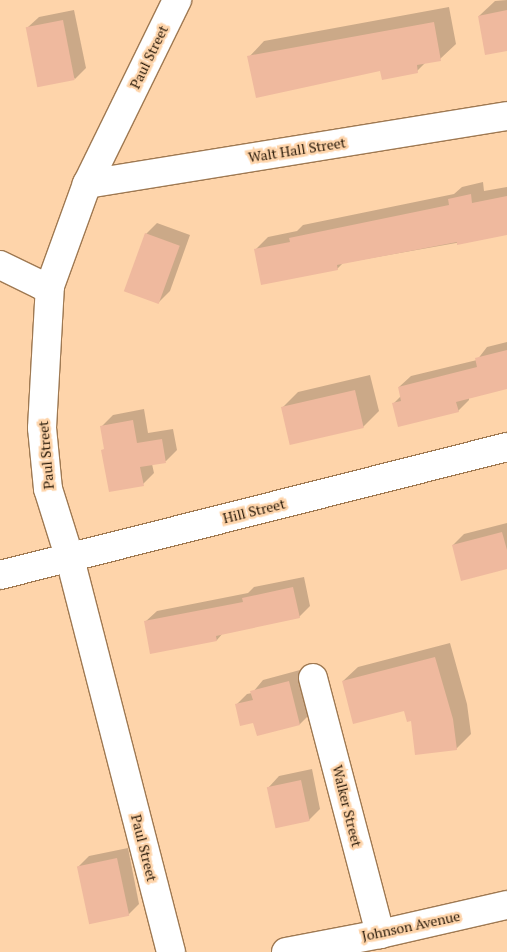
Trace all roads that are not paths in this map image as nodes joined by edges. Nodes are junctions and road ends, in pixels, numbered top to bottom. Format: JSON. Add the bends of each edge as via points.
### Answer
{"nodes":[{"id":1,"x":177,"y":0,"type":"edge"},
{"id":2,"x":507,"y":116,"type":"edge"},
{"id":3,"x":87,"y":184,"type":"junction"},
{"id":4,"x":0,"y":265,"type":"edge"},
{"id":5,"x":50,"y":286,"type":"junction"},
{"id":6,"x":507,"y":446,"type":"edge"},
{"id":7,"x":70,"y":558,"type":"junction"},
{"id":8,"x":0,"y":575,"type":"edge"},
{"id":9,"x":314,"y":678,"type":"dead end"},
{"id":10,"x":507,"y":905,"type":"edge"},
{"id":11,"x":380,"y":934,"type":"junction"},
{"id":12,"x":171,"y":952,"type":"edge"},
{"id":13,"x":286,"y":952,"type":"edge"}],
"edges":[{"from":1,"to":3,"type":"street","name":"Paul Street"},
{"from":2,"to":3,"type":"street","name":"Walt Hall Street"},
{"from":3,"to":5,"type":"street","name":"Paul Street"},
{"from":4,"to":5,"type":"street","via":[[41,285]]},
{"from":5,"to":7,"type":"street","name":"Paul Street","via":[[42,428],[48,490]]},
{"from":6,"to":7,"type":"street","name":"Hill Street"},
{"from":7,"to":8,"type":"street","name":"Hill Street"},
{"from":7,"to":12,"type":"street","name":"Paul Street"},
{"from":9,"to":11,"type":"street","name":"Walker Street"},
{"from":10,"to":11,"type":"street","name":"Johnson Avenue"},
{"from":11,"to":13,"type":"street","name":"Johnson Avenue"}]}
